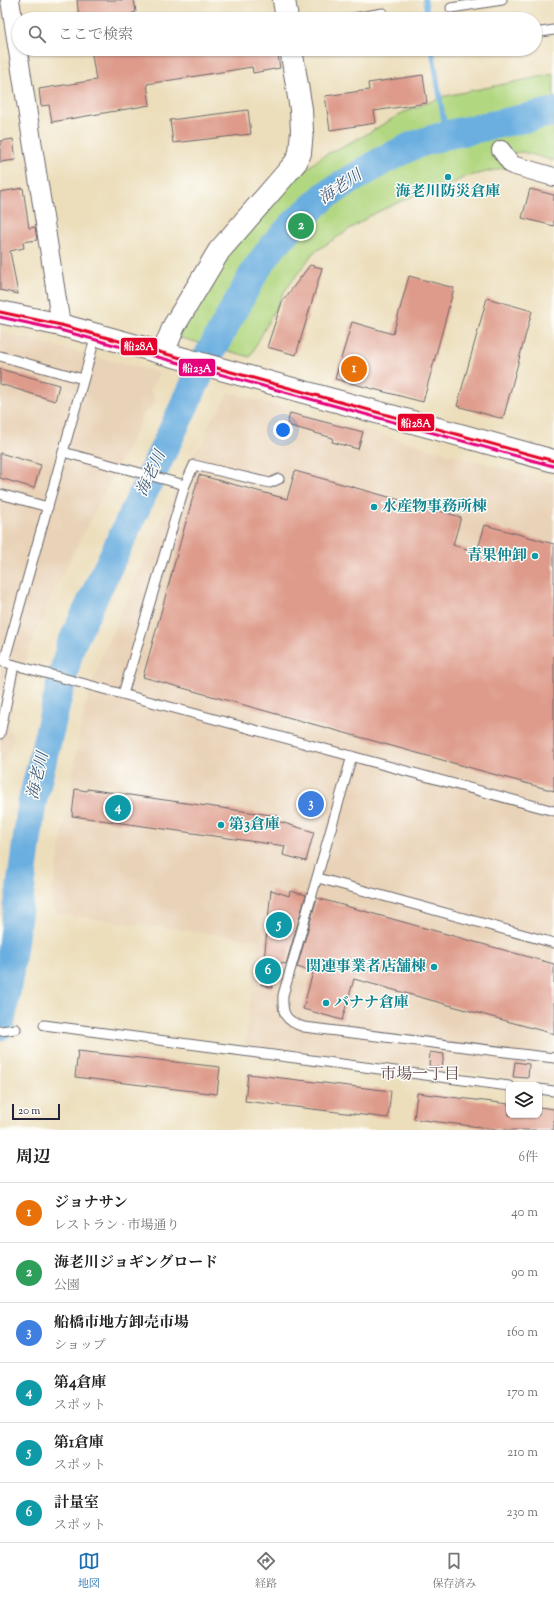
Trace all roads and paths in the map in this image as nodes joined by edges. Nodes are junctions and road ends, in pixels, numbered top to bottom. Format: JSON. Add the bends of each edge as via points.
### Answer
{"nodes":[{"id":1,"x":10,"y":0,"type":"edge"},
{"id":2,"x":284,"y":0,"type":"edge"},
{"id":3,"x":502,"y":0,"type":"edge"},
{"id":4,"x":451,"y":8,"type":"dead end"},
{"id":5,"x":286,"y":12,"type":"edge"},
{"id":6,"x":12,"y":13,"type":"edge"},
{"id":7,"x":554,"y":30,"type":"edge"},
{"id":8,"x":542,"y":33,"type":"edge"},
{"id":9,"x":19,"y":56,"type":"edge"},
{"id":10,"x":292,"y":56,"type":"edge"},
{"id":11,"x":501,"y":150,"type":"dead end"},
{"id":12,"x":554,"y":177,"type":"edge"},
{"id":13,"x":0,"y":312,"type":"edge"},
{"id":14,"x":61,"y":325,"type":"junction"},
{"id":15,"x":96,"y":335,"type":"junction"},
{"id":16,"x":163,"y":353,"type":"junction"},
{"id":17,"x":0,"y":356,"type":"edge"},
{"id":18,"x":83,"y":379,"type":"junction"},
{"id":19,"x":63,"y":452,"type":"junction"},
{"id":20,"x":554,"y":461,"type":"edge"},
{"id":21,"x":279,"y":479,"type":"dead end"},
{"id":22,"x":185,"y":485,"type":"junction"},
{"id":23,"x":0,"y":494,"type":"edge"},
{"id":24,"x":48,"y":507,"type":"junction"},
{"id":25,"x":2,"y":661,"type":"edge"},
{"id":26,"x":14,"y":665,"type":"junction"},
{"id":27,"x":123,"y":694,"type":"junction"},
{"id":28,"x":0,"y":734,"type":"edge"},
{"id":29,"x":352,"y":756,"type":"junction"},
{"id":30,"x":554,"y":811,"type":"edge"},
{"id":31,"x":318,"y":878,"type":"junction"},
{"id":32,"x":554,"y":943,"type":"edge"},
{"id":33,"x":44,"y":1025,"type":"dead end"},
{"id":34,"x":16,"y":1029,"type":"dead end"},
{"id":35,"x":0,"y":1031,"type":"edge"},
{"id":36,"x":554,"y":1058,"type":"edge"},
{"id":37,"x":506,"y":1086,"type":"edge"},
{"id":38,"x":542,"y":1089,"type":"edge"},
{"id":39,"x":554,"y":1091,"type":"edge"}],
"edges":[{"from":1,"to":6,"type":"street"},
{"from":2,"to":5,"type":"street"},
{"from":3,"to":4,"type":"lane"},
{"from":7,"to":8,"type":"lane"},
{"from":9,"to":14,"type":"street"},
{"from":10,"to":16,"type":"street","via":[[302,131],[300,153],[296,162],[218,250],[174,326]]},
{"from":11,"to":12,"type":"street","via":[[512,165]]},
{"from":13,"to":14,"type":"street"},
{"from":14,"to":15,"type":"street"},
{"from":15,"to":16,"type":"street"},
{"from":15,"to":18,"type":"lane"},
{"from":16,"to":20,"type":"street"},
{"from":17,"to":18,"type":"lane"},
{"from":18,"to":19,"type":"lane"},
{"from":19,"to":22,"type":"lane"},
{"from":19,"to":24,"type":"lane"},
{"from":21,"to":22,"type":"lane","via":[[270,483],[194,465]]},
{"from":22,"to":27,"type":"lane"},
{"from":23,"to":24,"type":"lane"},
{"from":24,"to":25,"type":"lane"},
{"from":25,"to":26,"type":"lane"},
{"from":26,"to":27,"type":"lane"},
{"from":26,"to":28,"type":"lane"},
{"from":27,"to":29,"type":"lane"},
{"from":29,"to":30,"type":"lane"},
{"from":29,"to":31,"type":"lane"},
{"from":31,"to":32,"type":"lane"},
{"from":31,"to":36,"type":"lane","via":[[283,995],[282,1008],[287,1019],[304,1027]]},
{"from":33,"to":37,"type":"lane"},
{"from":34,"to":35,"type":"lane"},
{"from":38,"to":39,"type":"lane"}]}
